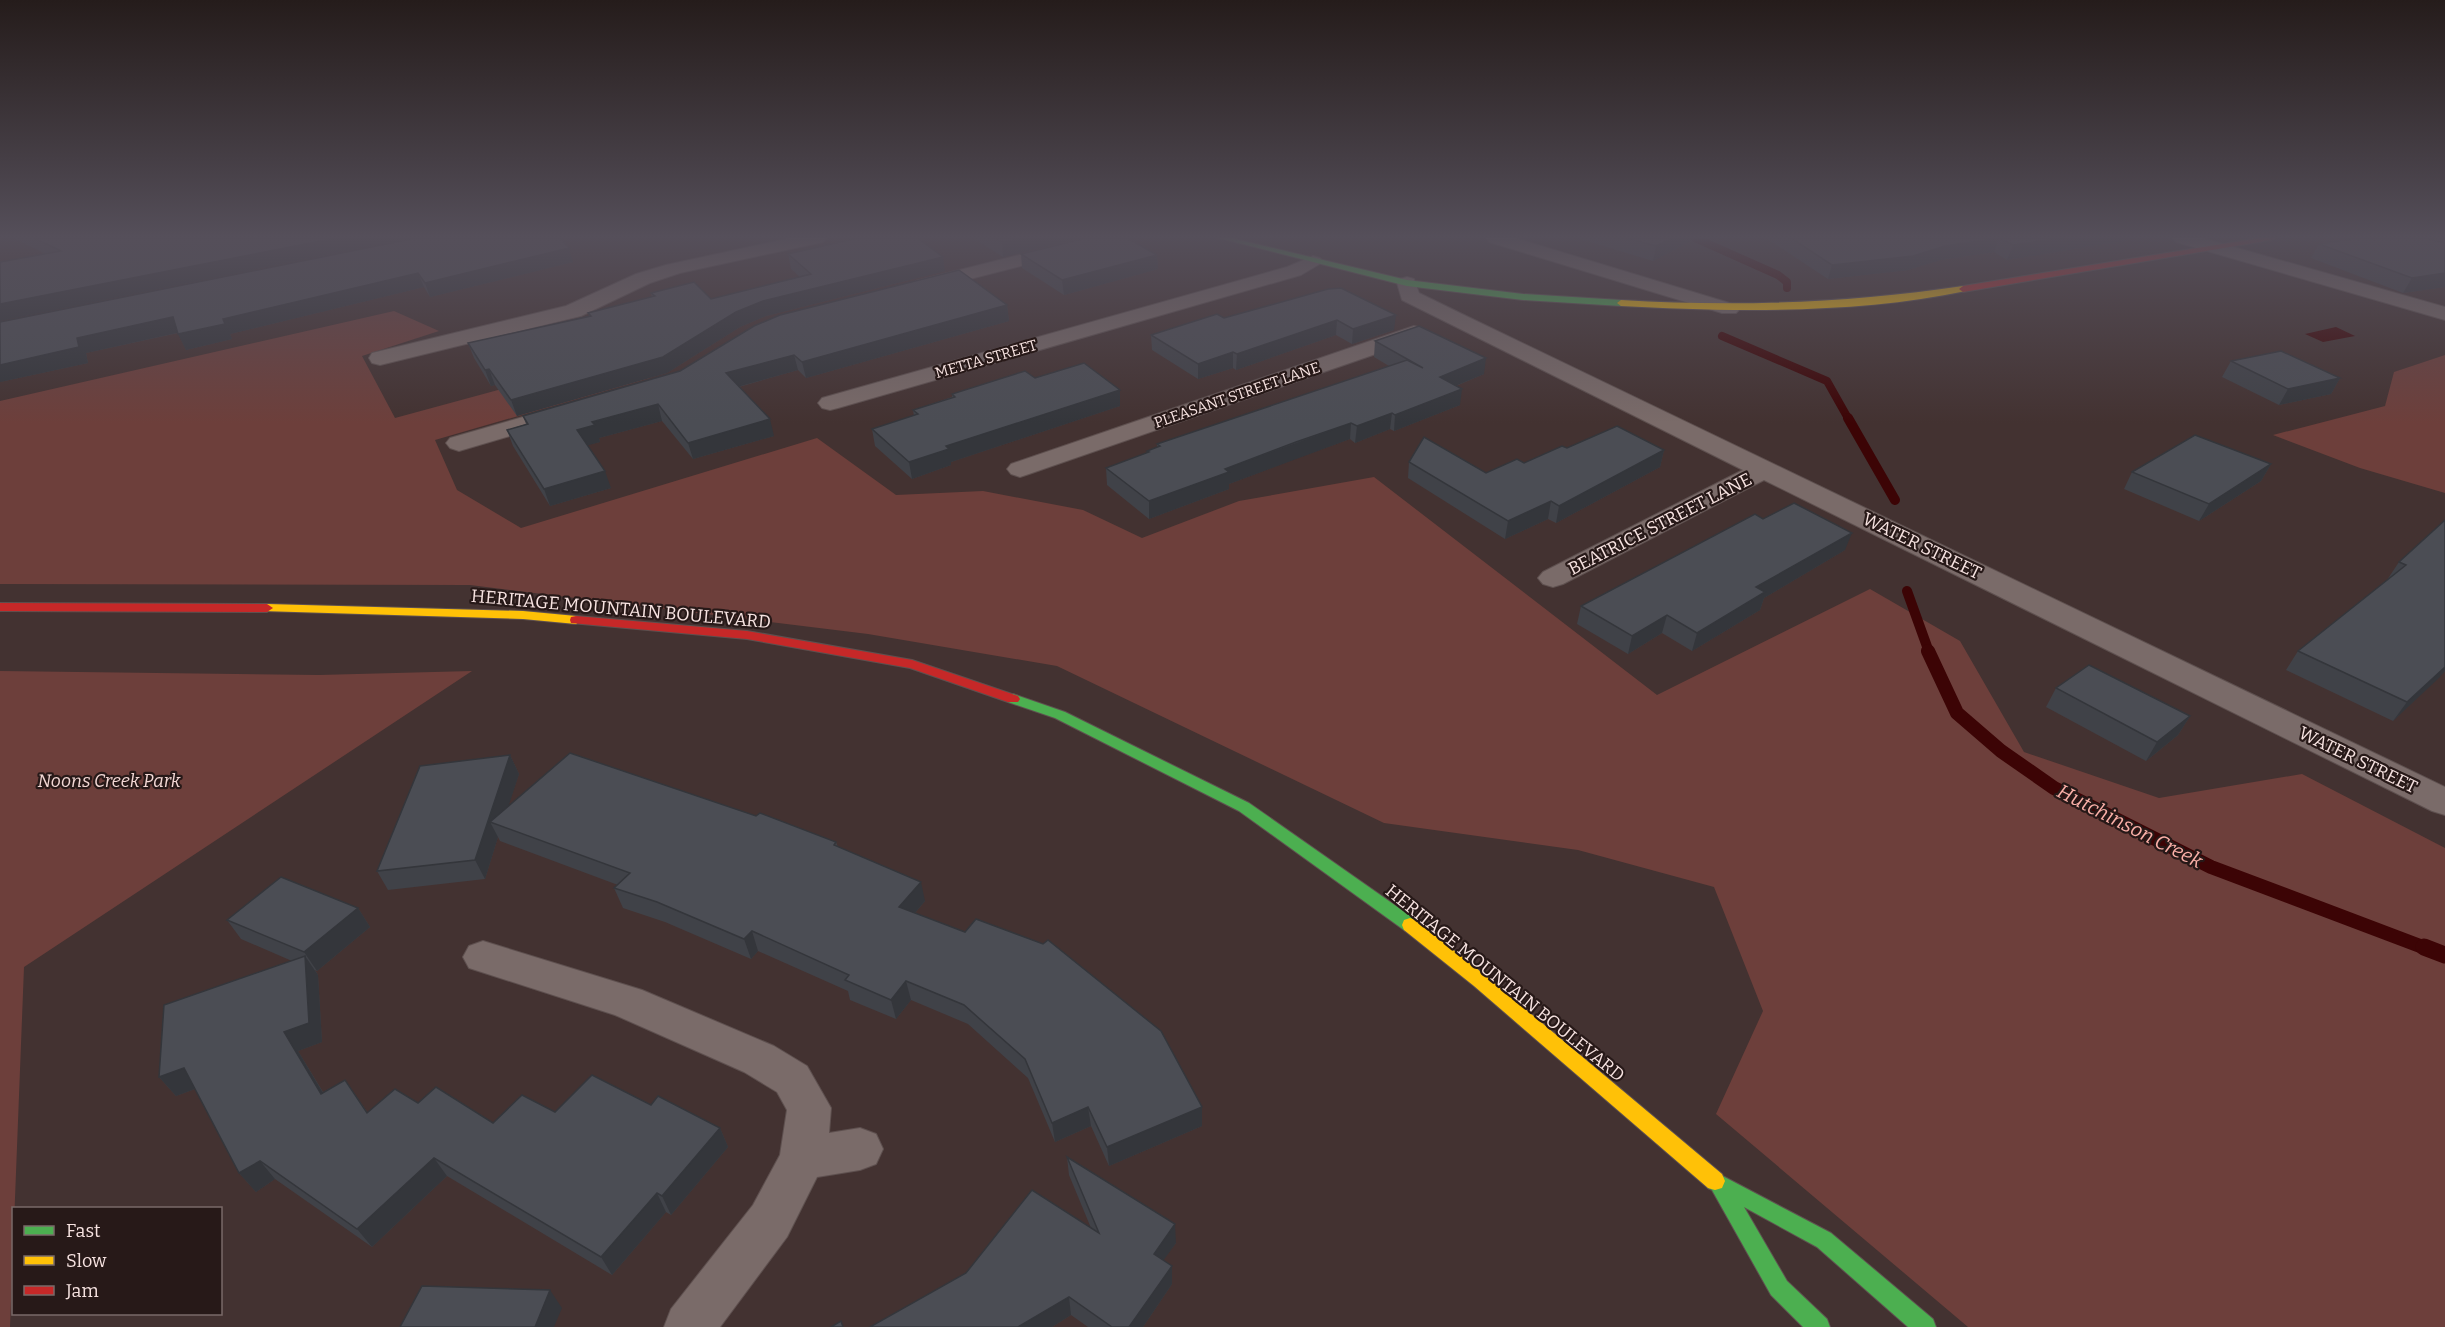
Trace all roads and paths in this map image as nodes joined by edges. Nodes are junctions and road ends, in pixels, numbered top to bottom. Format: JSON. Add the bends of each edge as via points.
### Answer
{"nodes":[{"id":1,"x":604,"y":300,"type":"edge"},
{"id":2,"x":1192,"y":300,"type":"edge"},
{"id":3,"x":1417,"y":300,"type":"edge"},
{"id":4,"x":1568,"y":300,"type":"edge"},
{"id":5,"x":1699,"y":300,"type":"edge"},
{"id":6,"x":1898,"y":300,"type":"edge"},
{"id":7,"x":2394,"y":300,"type":"edge"},
{"id":8,"x":1729,"y":309,"type":"junction"},
{"id":9,"x":2445,"y":315,"type":"edge"},
{"id":10,"x":1454,"y":319,"type":"junction"},
{"id":11,"x":380,"y":358,"type":"dead end"},
{"id":12,"x":830,"y":403,"type":"dead end"},
{"id":13,"x":584,"y":407,"type":"edge"},
{"id":14,"x":459,"y":443,"type":"dead end"},
{"id":15,"x":1020,"y":469,"type":"dead end"},
{"id":16,"x":1766,"y":469,"type":"junction"},
{"id":17,"x":1553,"y":578,"type":"dead end"},
{"id":18,"x":0,"y":607,"type":"edge"},
{"id":19,"x":2445,"y":802,"type":"edge"},
{"id":20,"x":483,"y":957,"type":"dead end"},
{"id":21,"x":860,"y":1149,"type":"dead end"},
{"id":22,"x":802,"y":1158,"type":"junction"},
{"id":23,"x":1721,"y":1187,"type":"junction"},
{"id":24,"x":689,"y":1327,"type":"edge"},
{"id":25,"x":1819,"y":1327,"type":"edge"},
{"id":26,"x":1925,"y":1327,"type":"edge"}],
"edges":[{"from":1,"to":11,"type":"street"},
{"from":2,"to":12,"type":"street","name":"METTA STREET"},
{"from":3,"to":10,"type":"street","name":"WATER STREET"},
{"from":4,"to":8,"type":"main road"},
{"from":5,"to":8,"type":"street"},
{"from":6,"to":8,"type":"main road"},
{"from":7,"to":9,"type":"street"},
{"from":10,"to":15,"type":"street","name":"PLEASANT STREET LANE"},
{"from":10,"to":16,"type":"street","name":"WATER STREET"},
{"from":13,"to":14,"type":"street"},
{"from":16,"to":17,"type":"street","name":"BEATRICE STREET LANE"},
{"from":16,"to":19,"type":"street","name":"WATER STREET"},
{"from":18,"to":23,"type":"main road","name":"HERITAGE MOUNTAIN BOULEVARD","via":[[296,608],[523,615],[747,635],[912,664],[1060,715],[1244,807],[1400,917]]},
{"from":20,"to":22,"type":"street","via":[[627,1002],[759,1059],[792,1079],[809,1108]]},
{"from":21,"to":22,"type":"street"},
{"from":22,"to":24,"type":"street","via":[[770,1221]]},
{"from":23,"to":25,"type":"main road","name":"HERITAGE MOUNTAIN BOULEVARD","via":[[1779,1287]]},
{"from":23,"to":26,"type":"main road","name":"HERITAGE MOUNTAIN BOULEVARD","via":[[1824,1240]]}]}
